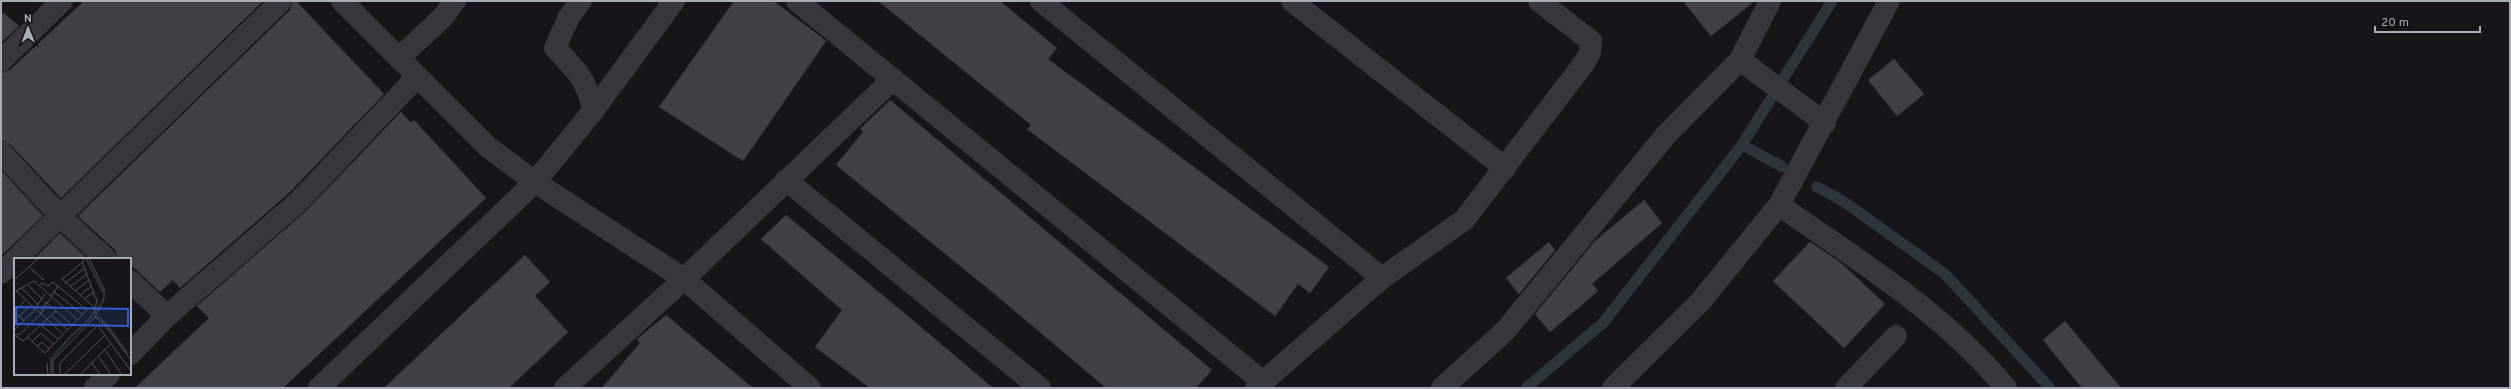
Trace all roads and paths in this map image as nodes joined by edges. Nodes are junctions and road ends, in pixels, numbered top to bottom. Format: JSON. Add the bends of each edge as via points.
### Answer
{"nodes":[{"id":1,"x":62,"y":1,"type":"edge"},
{"id":2,"x":281,"y":1,"type":"edge"},
{"id":3,"x":342,"y":1,"type":"edge"},
{"id":4,"x":455,"y":1,"type":"edge"},
{"id":5,"x":581,"y":1,"type":"edge"},
{"id":6,"x":674,"y":1,"type":"edge"},
{"id":7,"x":797,"y":1,"type":"edge"},
{"id":8,"x":1041,"y":1,"type":"edge"},
{"id":9,"x":1292,"y":1,"type":"edge"},
{"id":10,"x":1539,"y":1,"type":"edge"},
{"id":11,"x":1769,"y":1,"type":"edge"},
{"id":12,"x":1889,"y":1,"type":"edge"},
{"id":13,"x":399,"y":58,"type":"junction"},
{"id":14,"x":1,"y":61,"type":"edge"},
{"id":15,"x":1744,"y":64,"type":"junction"},
{"id":16,"x":418,"y":76,"type":"junction"},
{"id":17,"x":893,"y":79,"type":"junction"},
{"id":18,"x":593,"y":111,"type":"junction"},
{"id":19,"x":1825,"y":123,"type":"junction"},
{"id":20,"x":1,"y":152,"type":"edge"},
{"id":21,"x":1505,"y":168,"type":"junction"},
{"id":22,"x":786,"y":180,"type":"junction"},
{"id":23,"x":535,"y":182,"type":"junction"},
{"id":24,"x":1779,"y":205,"type":"junction"},
{"id":25,"x":61,"y":217,"type":"junction"},
{"id":26,"x":18,"y":258,"type":"edge"},
{"id":27,"x":105,"y":258,"type":"edge"},
{"id":28,"x":14,"y":262,"type":"edge"},
{"id":29,"x":1,"y":273,"type":"edge"},
{"id":30,"x":1382,"y":278,"type":"junction"},
{"id":31,"x":684,"y":279,"type":"junction"},
{"id":32,"x":131,"y":282,"type":"edge"},
{"id":33,"x":168,"y":316,"type":"junction"},
{"id":34,"x":1896,"y":336,"type":"dead end"},
{"id":35,"x":131,"y":353,"type":"edge"},
{"id":36,"x":108,"y":375,"type":"edge"},
{"id":37,"x":1260,"y":385,"type":"edge"},
{"id":38,"x":95,"y":388,"type":"edge"},
{"id":39,"x":319,"y":388,"type":"edge"},
{"id":40,"x":565,"y":388,"type":"edge"},
{"id":41,"x":810,"y":388,"type":"edge"},
{"id":42,"x":1040,"y":388,"type":"edge"},
{"id":43,"x":1442,"y":388,"type":"edge"},
{"id":44,"x":1613,"y":388,"type":"edge"},
{"id":45,"x":1846,"y":388,"type":"edge"},
{"id":46,"x":2006,"y":388,"type":"edge"}],
"edges":[{"from":1,"to":14,"type":"street"},
{"from":2,"to":25,"type":"street"},
{"from":3,"to":13,"type":"street"},
{"from":4,"to":13,"type":"street","via":[[443,17]]},
{"from":5,"to":18,"type":"street","via":[[569,17],[555,48],[578,73],[589,91]]},
{"from":6,"to":18,"type":"street"},
{"from":7,"to":17,"type":"street"},
{"from":8,"to":30,"type":"street"},
{"from":9,"to":21,"type":"street"},
{"from":10,"to":21,"type":"street","via":[[1591,41],[1590,52]]},
{"from":11,"to":15,"type":"street"},
{"from":12,"to":19,"type":"street"},
{"from":13,"to":16,"type":"street"},
{"from":15,"to":19,"type":"street"},
{"from":15,"to":43,"type":"street","via":[[1666,135],[1505,331]]},
{"from":16,"to":23,"type":"street","via":[[488,147]]},
{"from":16,"to":33,"type":"street","via":[[298,202]]},
{"from":17,"to":22,"type":"street"},
{"from":17,"to":37,"type":"street"},
{"from":18,"to":23,"type":"street"},
{"from":19,"to":24,"type":"street"},
{"from":20,"to":25,"type":"street"},
{"from":21,"to":30,"type":"street","via":[[1464,220]]},
{"from":22,"to":31,"type":"street"},
{"from":22,"to":42,"type":"street"},
{"from":23,"to":31,"type":"street"},
{"from":23,"to":39,"type":"street"},
{"from":24,"to":44,"type":"street","via":[[1700,302]]},
{"from":24,"to":46,"type":"street","via":[[1912,297],[1981,357]]},
{"from":25,"to":26,"type":"street"},
{"from":25,"to":27,"type":"street"},
{"from":28,"to":29,"type":"street"},
{"from":30,"to":37,"type":"street"},
{"from":31,"to":40,"type":"street"},
{"from":31,"to":41,"type":"street"},
{"from":32,"to":33,"type":"street"},
{"from":33,"to":35,"type":"street"},
{"from":34,"to":45,"type":"street"},
{"from":36,"to":38,"type":"street"}]}
